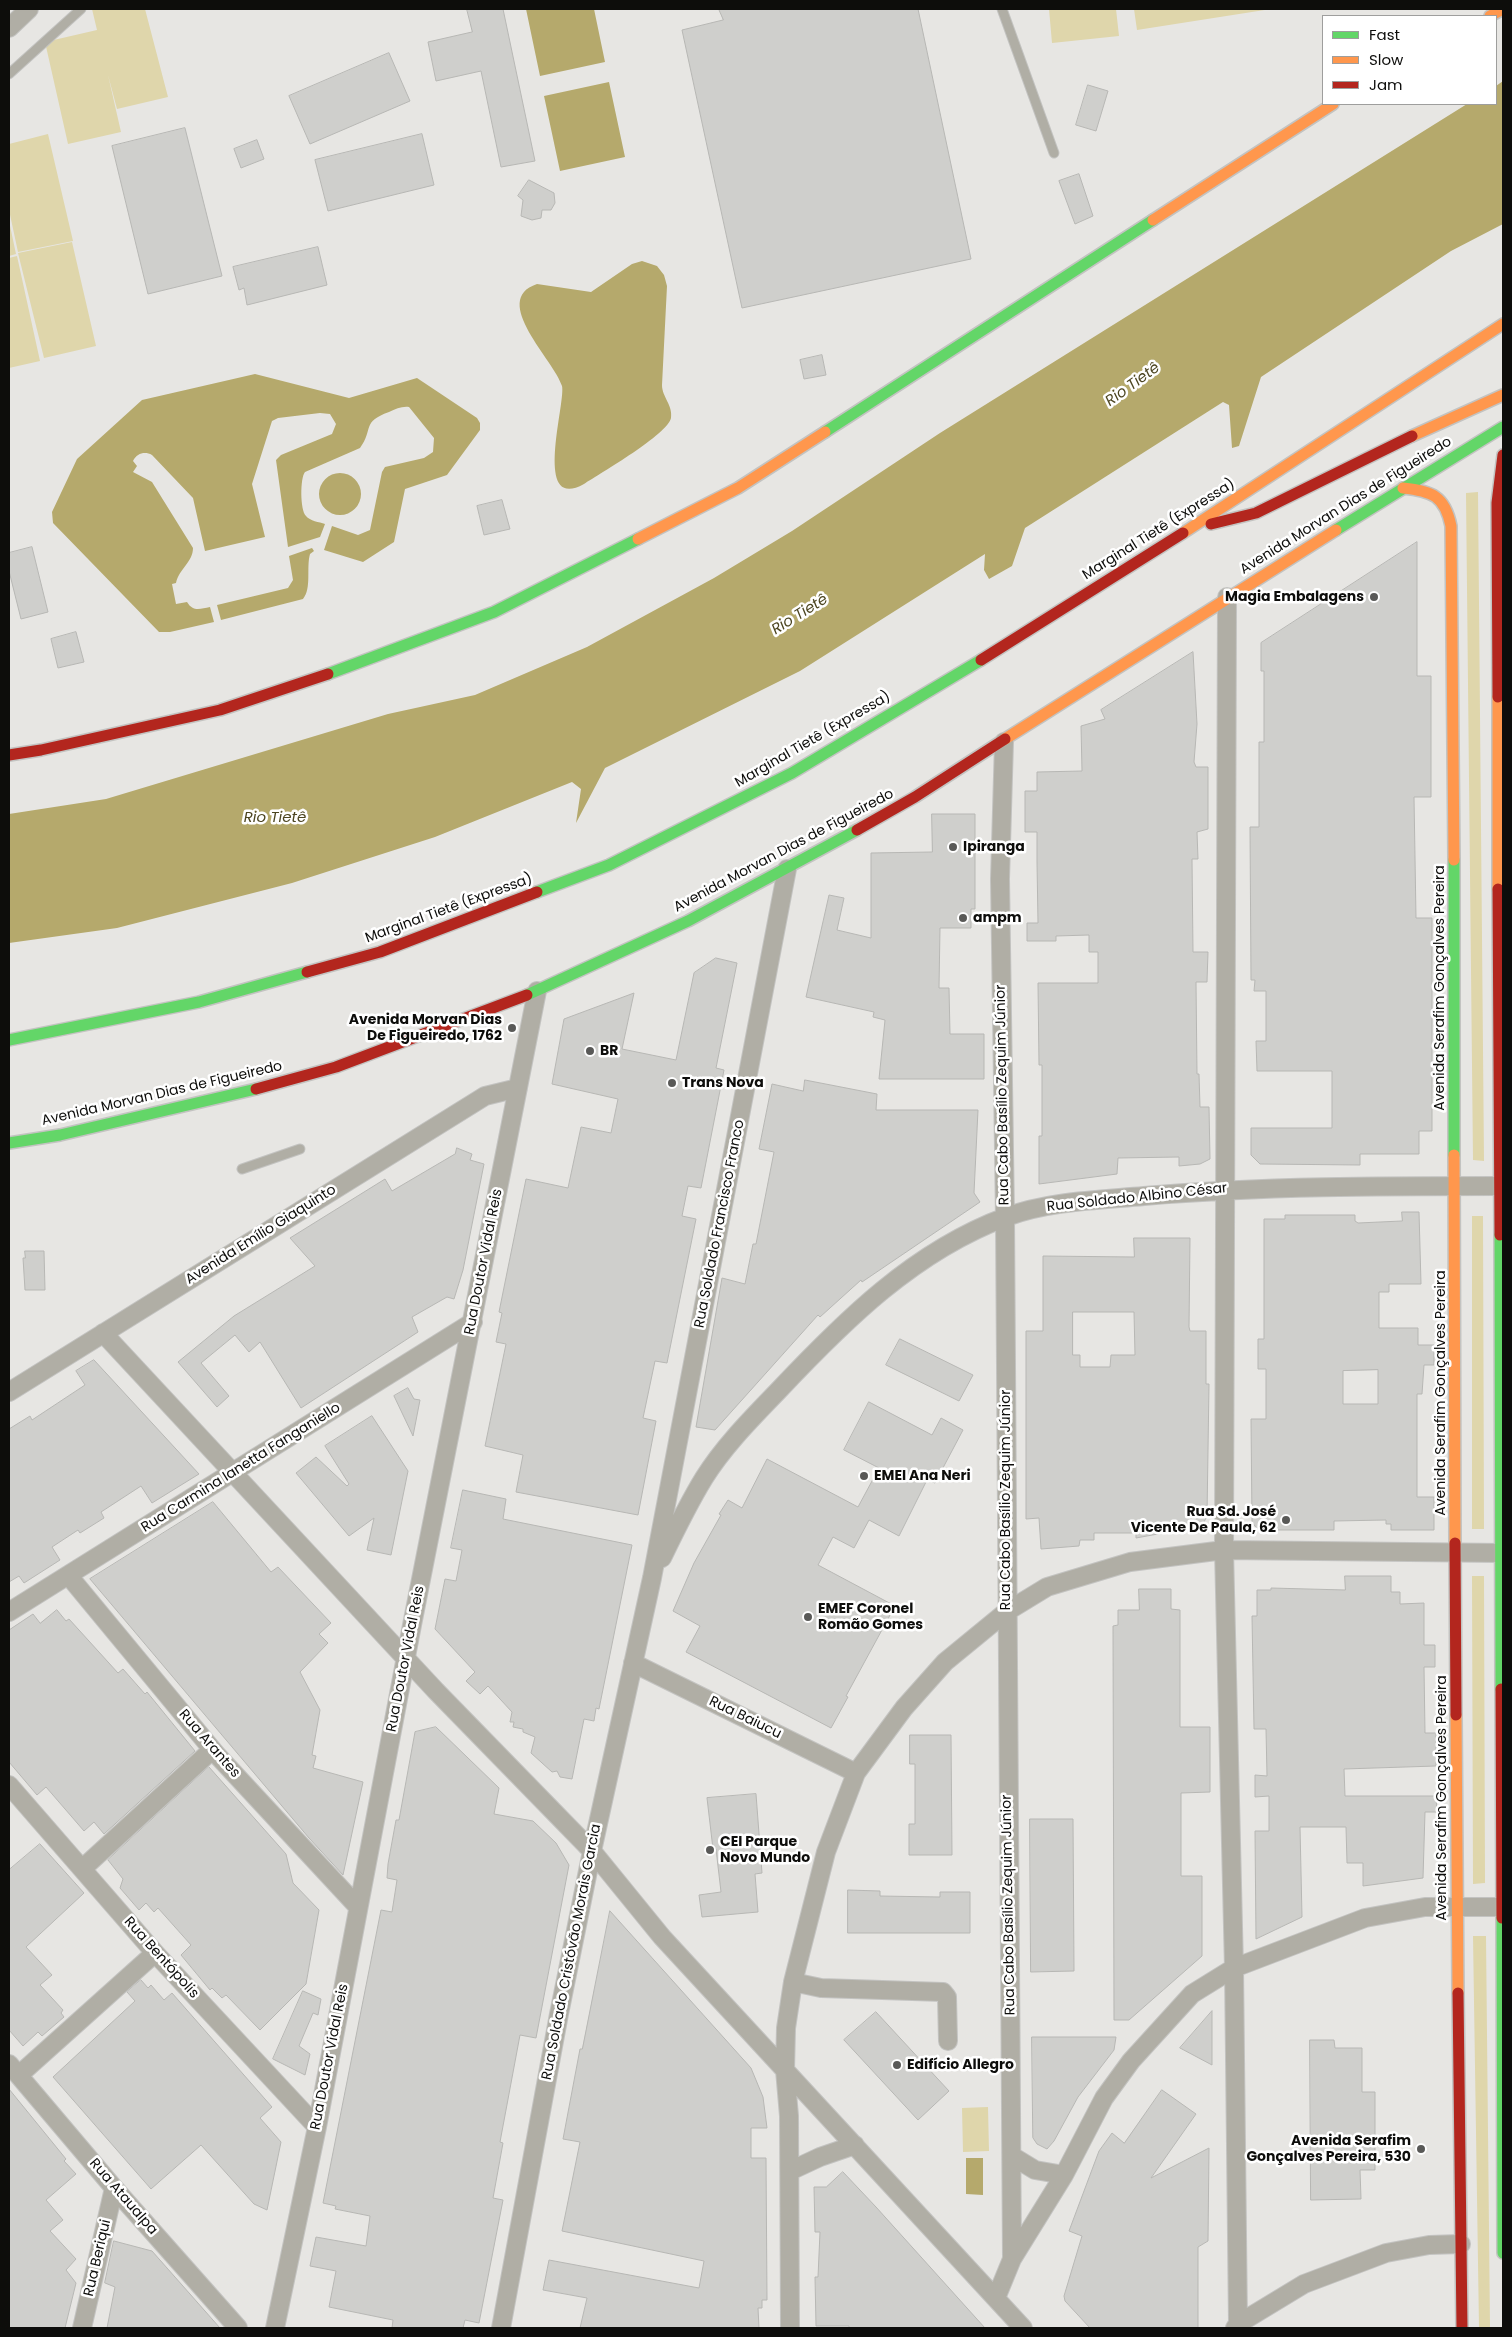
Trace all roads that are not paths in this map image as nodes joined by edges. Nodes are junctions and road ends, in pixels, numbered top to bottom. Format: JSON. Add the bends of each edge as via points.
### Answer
{"nodes":[{"id":1,"x":29,"y":9,"type":"edge"},
{"id":2,"x":81,"y":9,"type":"edge"},
{"id":3,"x":1002,"y":9,"type":"edge"},
{"id":4,"x":1503,"y":9,"type":"edge"},
{"id":5,"x":1492,"y":15,"type":"edge"},
{"id":6,"x":9,"y":28,"type":"edge"},
{"id":7,"x":9,"y":74,"type":"edge"},
{"id":8,"x":1331,"y":105,"type":"edge"},
{"id":9,"x":1054,"y":153,"type":"dead end"},
{"id":10,"x":1503,"y":324,"type":"edge"},
{"id":11,"x":1503,"y":395,"type":"edge"},
{"id":12,"x":1503,"y":427,"type":"edge"},
{"id":13,"x":1503,"y":455,"type":"edge"},
{"id":14,"x":1403,"y":488,"type":"junction"},
{"id":15,"x":1190,"y":529,"type":"junction"},
{"id":16,"x":1227,"y":597,"type":"junction"},
{"id":17,"x":1004,"y":742,"type":"junction"},
{"id":18,"x":9,"y":755,"type":"edge"},
{"id":19,"x":787,"y":869,"type":"junction"},
{"id":20,"x":538,"y":991,"type":"junction"},
{"id":21,"x":9,"y":1040,"type":"edge"},
{"id":22,"x":518,"y":1088,"type":"junction"},
{"id":23,"x":9,"y":1143,"type":"edge"},
{"id":24,"x":300,"y":1149,"type":"dead end"},
{"id":25,"x":242,"y":1169,"type":"dead end"},
{"id":26,"x":1456,"y":1186,"type":"junction"},
{"id":27,"x":1502,"y":1186,"type":"edge"},
{"id":28,"x":1227,"y":1189,"type":"junction"},
{"id":29,"x":1005,"y":1217,"type":"junction"},
{"id":30,"x":473,"y":1322,"type":"junction"},
{"id":31,"x":103,"y":1333,"type":"junction"},
{"id":32,"x":9,"y":1392,"type":"edge"},
{"id":33,"x":232,"y":1474,"type":"junction"},
{"id":34,"x":1224,"y":1550,"type":"junction"},
{"id":35,"x":1502,"y":1553,"type":"edge"},
{"id":36,"x":1456,"y":1554,"type":"junction"},
{"id":37,"x":68,"y":1575,"type":"junction"},
{"id":38,"x":652,"y":1578,"type":"junction"},
{"id":39,"x":9,"y":1612,"type":"edge"},
{"id":40,"x":1006,"y":1612,"type":"junction"},
{"id":41,"x":406,"y":1659,"type":"junction"},
{"id":42,"x":633,"y":1663,"type":"junction"},
{"id":43,"x":212,"y":1750,"type":"junction"},
{"id":44,"x":856,"y":1773,"type":"junction"},
{"id":45,"x":9,"y":1785,"type":"edge"},
{"id":46,"x":592,"y":1851,"type":"junction"},
{"id":47,"x":82,"y":1869,"type":"junction"},
{"id":48,"x":1457,"y":1906,"type":"junction"},
{"id":49,"x":1503,"y":1906,"type":"edge"},
{"id":50,"x":358,"y":1907,"type":"junction"},
{"id":51,"x":155,"y":1953,"type":"junction"},
{"id":52,"x":1234,"y":1968,"type":"junction"},
{"id":53,"x":793,"y":1982,"type":"junction"},
{"id":54,"x":948,"y":2041,"type":"dead end"},
{"id":55,"x":14,"y":2069,"type":"edge"},
{"id":56,"x":785,"y":2070,"type":"junction"},
{"id":57,"x":316,"y":2127,"type":"junction"},
{"id":58,"x":854,"y":2145,"type":"junction"},
{"id":59,"x":1012,"y":2156,"type":"junction"},
{"id":60,"x":790,"y":2171,"type":"junction"},
{"id":61,"x":1064,"y":2174,"type":"junction"},
{"id":62,"x":114,"y":2188,"type":"junction"},
{"id":63,"x":1461,"y":2244,"type":"junction"},
{"id":64,"x":1503,"y":2244,"type":"edge"},
{"id":65,"x":1503,"y":2253,"type":"edge"},
{"id":66,"x":1012,"y":2259,"type":"junction"},
{"id":67,"x":996,"y":2298,"type":"junction"},
{"id":68,"x":1236,"y":2326,"type":"edge"},
{"id":69,"x":82,"y":2328,"type":"edge"},
{"id":70,"x":238,"y":2328,"type":"edge"},
{"id":71,"x":275,"y":2328,"type":"edge"},
{"id":72,"x":501,"y":2328,"type":"edge"},
{"id":73,"x":790,"y":2328,"type":"edge"},
{"id":74,"x":1023,"y":2328,"type":"edge"},
{"id":75,"x":1462,"y":2328,"type":"edge"}],
"edges":[{"from":1,"to":6,"type":"street"},
{"from":2,"to":7,"type":"lane"},
{"from":3,"to":9,"type":"lane"},
{"from":4,"to":5,"type":"main road"},
{"from":8,"to":18,"type":"main road","via":[[738,488],[494,612],[358,664],[220,710]]},
{"from":10,"to":15,"type":"main road","name":"Marginal Tietê (Expressa)"},
{"from":11,"to":15,"type":"main road","via":[[1376,452],[1256,513]]},
{"from":12,"to":14,"type":"main road","name":"Avenida Morvan Dias de Figueiredo"},
{"from":13,"to":27,"type":"main road","via":[[1497,503]]},
{"from":14,"to":16,"type":"main road","name":"Avenida Morvan Dias de Figueiredo"},
{"from":14,"to":26,"type":"main road","name":"Avenida Serafim Gonçalves Pereira","via":[[1421,490],[1437,497],[1452,523]]},
{"from":15,"to":21,"type":"main road","name":"Marginal Tietê (Expressa)","via":[[792,773],[609,865],[380,952],[199,1002]]},
{"from":16,"to":17,"type":"main road","name":"Avenida Morvan Dias de Figueiredo"},
{"from":16,"to":28,"type":"street"},
{"from":17,"to":19,"type":"main road","name":"Avenida Morvan Dias de Figueiredo","via":[[915,797]]},
{"from":17,"to":29,"type":"street","name":"Rua Cabo Basílio Zequim Júnior","via":[[1000,879]]},
{"from":19,"to":20,"type":"main road","name":"Avenida Morvan Dias de Figueiredo","via":[[688,921]]},
{"from":19,"to":38,"type":"street","name":"Rua Soldado Francisco Franco"},
{"from":20,"to":22,"type":"street","name":"Rua Doutor Vidal Reis"},
{"from":20,"to":23,"type":"main road","name":"Avenida Morvan Dias de Figueiredo","via":[[336,1067],[222,1098],[60,1135]]},
{"from":22,"to":30,"type":"street","name":"Rua Doutor Vidal Reis"},
{"from":22,"to":31,"type":"street","name":"Avenida Emílio Giaquinto","via":[[485,1096]]},
{"from":24,"to":25,"type":"lane"},
{"from":26,"to":27,"type":"street","name":"Rua Soldado Albino César"},
{"from":26,"to":28,"type":"street","name":"Rua Soldado Albino César"},
{"from":26,"to":36,"type":"main road","name":"Avenida Serafim Gonçalves Pereira"},
{"from":27,"to":35,"type":"main road"},
{"from":28,"to":29,"type":"street","name":"Rua Soldado Albino César","via":[[1100,1200],[1034,1209]]},
{"from":28,"to":34,"type":"street"},
{"from":29,"to":38,"type":"street","name":"Rua Soldado Albino César","via":[[940,1248],[899,1276],[826,1340],[730,1443],[705,1476]]},
{"from":29,"to":40,"type":"street","name":"Rua Cabo Basílio Zequim Júnior"},
{"from":30,"to":33,"type":"street","name":"Rua Carmina Ianetta Fanganiello"},
{"from":30,"to":41,"type":"street","name":"Rua Doutor Vidal Reis"},
{"from":31,"to":32,"type":"street","name":"Avenida Emílio Giaquinto"},
{"from":31,"to":33,"type":"street"},
{"from":33,"to":37,"type":"street","name":"Rua Carmina Ianetta Fanganiello"},
{"from":33,"to":41,"type":"street"},
{"from":34,"to":36,"type":"street"},
{"from":34,"to":40,"type":"street","via":[[1130,1562],[1047,1587]]},
{"from":34,"to":52,"type":"street"},
{"from":35,"to":36,"type":"street"},
{"from":35,"to":49,"type":"main road"},
{"from":36,"to":48,"type":"main road","name":"Avenida Serafim Gonçalves Pereira"},
{"from":37,"to":39,"type":"street","name":"Rua Carmina Ianetta Fanganiello"},
{"from":37,"to":43,"type":"street","name":"Rua Arantes"},
{"from":38,"to":42,"type":"street","name":"Rua Soldado Cristóvão Morais Garcia"},
{"from":40,"to":44,"type":"street","via":[[945,1662],[904,1708]]},
{"from":40,"to":59,"type":"street","name":"Rua Cabo Basílio Zequim Júnior"},
{"from":41,"to":46,"type":"street"},
{"from":41,"to":50,"type":"street","name":"Rua Doutor Vidal Reis"},
{"from":42,"to":44,"type":"street","name":"Rua Baiucu"},
{"from":42,"to":46,"type":"street","name":"Rua Soldado Cristóvão Morais Garcia"},
{"from":43,"to":47,"type":"street"},
{"from":43,"to":50,"type":"street","name":"Rua Arantes"},
{"from":44,"to":53,"type":"street","via":[[826,1852]]},
{"from":45,"to":47,"type":"street","name":"Rua Bentópolis"},
{"from":46,"to":56,"type":"street","via":[[662,1937]]},
{"from":46,"to":72,"type":"street","name":"Rua Soldado Cristóvão Morais Garcia"},
{"from":47,"to":51,"type":"street","name":"Rua Bentópolis"},
{"from":48,"to":49,"type":"street"},
{"from":48,"to":52,"type":"street","via":[[1425,1907],[1365,1918]]},
{"from":48,"to":63,"type":"main road","name":"Avenida Serafim Gonçalves Pereira"},
{"from":49,"to":64,"type":"main road"},
{"from":50,"to":57,"type":"street","name":"Rua Doutor Vidal Reis"},
{"from":51,"to":55,"type":"street"},
{"from":51,"to":57,"type":"street","name":"Rua Bentópolis"},
{"from":52,"to":61,"type":"street","via":[[1192,1994],[1131,2061],[1104,2098]]},
{"from":52,"to":68,"type":"street"},
{"from":53,"to":54,"type":"street","via":[[821,1988],[943,1992],[948,1997]]},
{"from":53,"to":56,"type":"street","via":[[786,2028]]},
{"from":55,"to":62,"type":"street","name":"Rua Ataualpa"},
{"from":56,"to":58,"type":"street"},
{"from":56,"to":60,"type":"street"},
{"from":57,"to":71,"type":"street","name":"Rua Doutor Vidal Reis"},
{"from":58,"to":60,"type":"street","via":[[820,2156]]},
{"from":58,"to":67,"type":"street"},
{"from":59,"to":61,"type":"street","via":[[1046,2174]]},
{"from":59,"to":66,"type":"street","name":"Rua Cabo Basílio Zequim Júnior"},
{"from":60,"to":73,"type":"street"},
{"from":61,"to":66,"type":"street"},
{"from":62,"to":69,"type":"street","name":"Rua Beriqui"},
{"from":62,"to":70,"type":"street","name":"Rua Ataualpa"},
{"from":63,"to":68,"type":"street","via":[[1429,2245],[1386,2253],[1304,2284]]},
{"from":63,"to":75,"type":"main road","name":"Avenida Serafim Gonçalves Pereira"},
{"from":64,"to":65,"type":"main road"},
{"from":66,"to":67,"type":"street"},
{"from":67,"to":74,"type":"street"}]}
